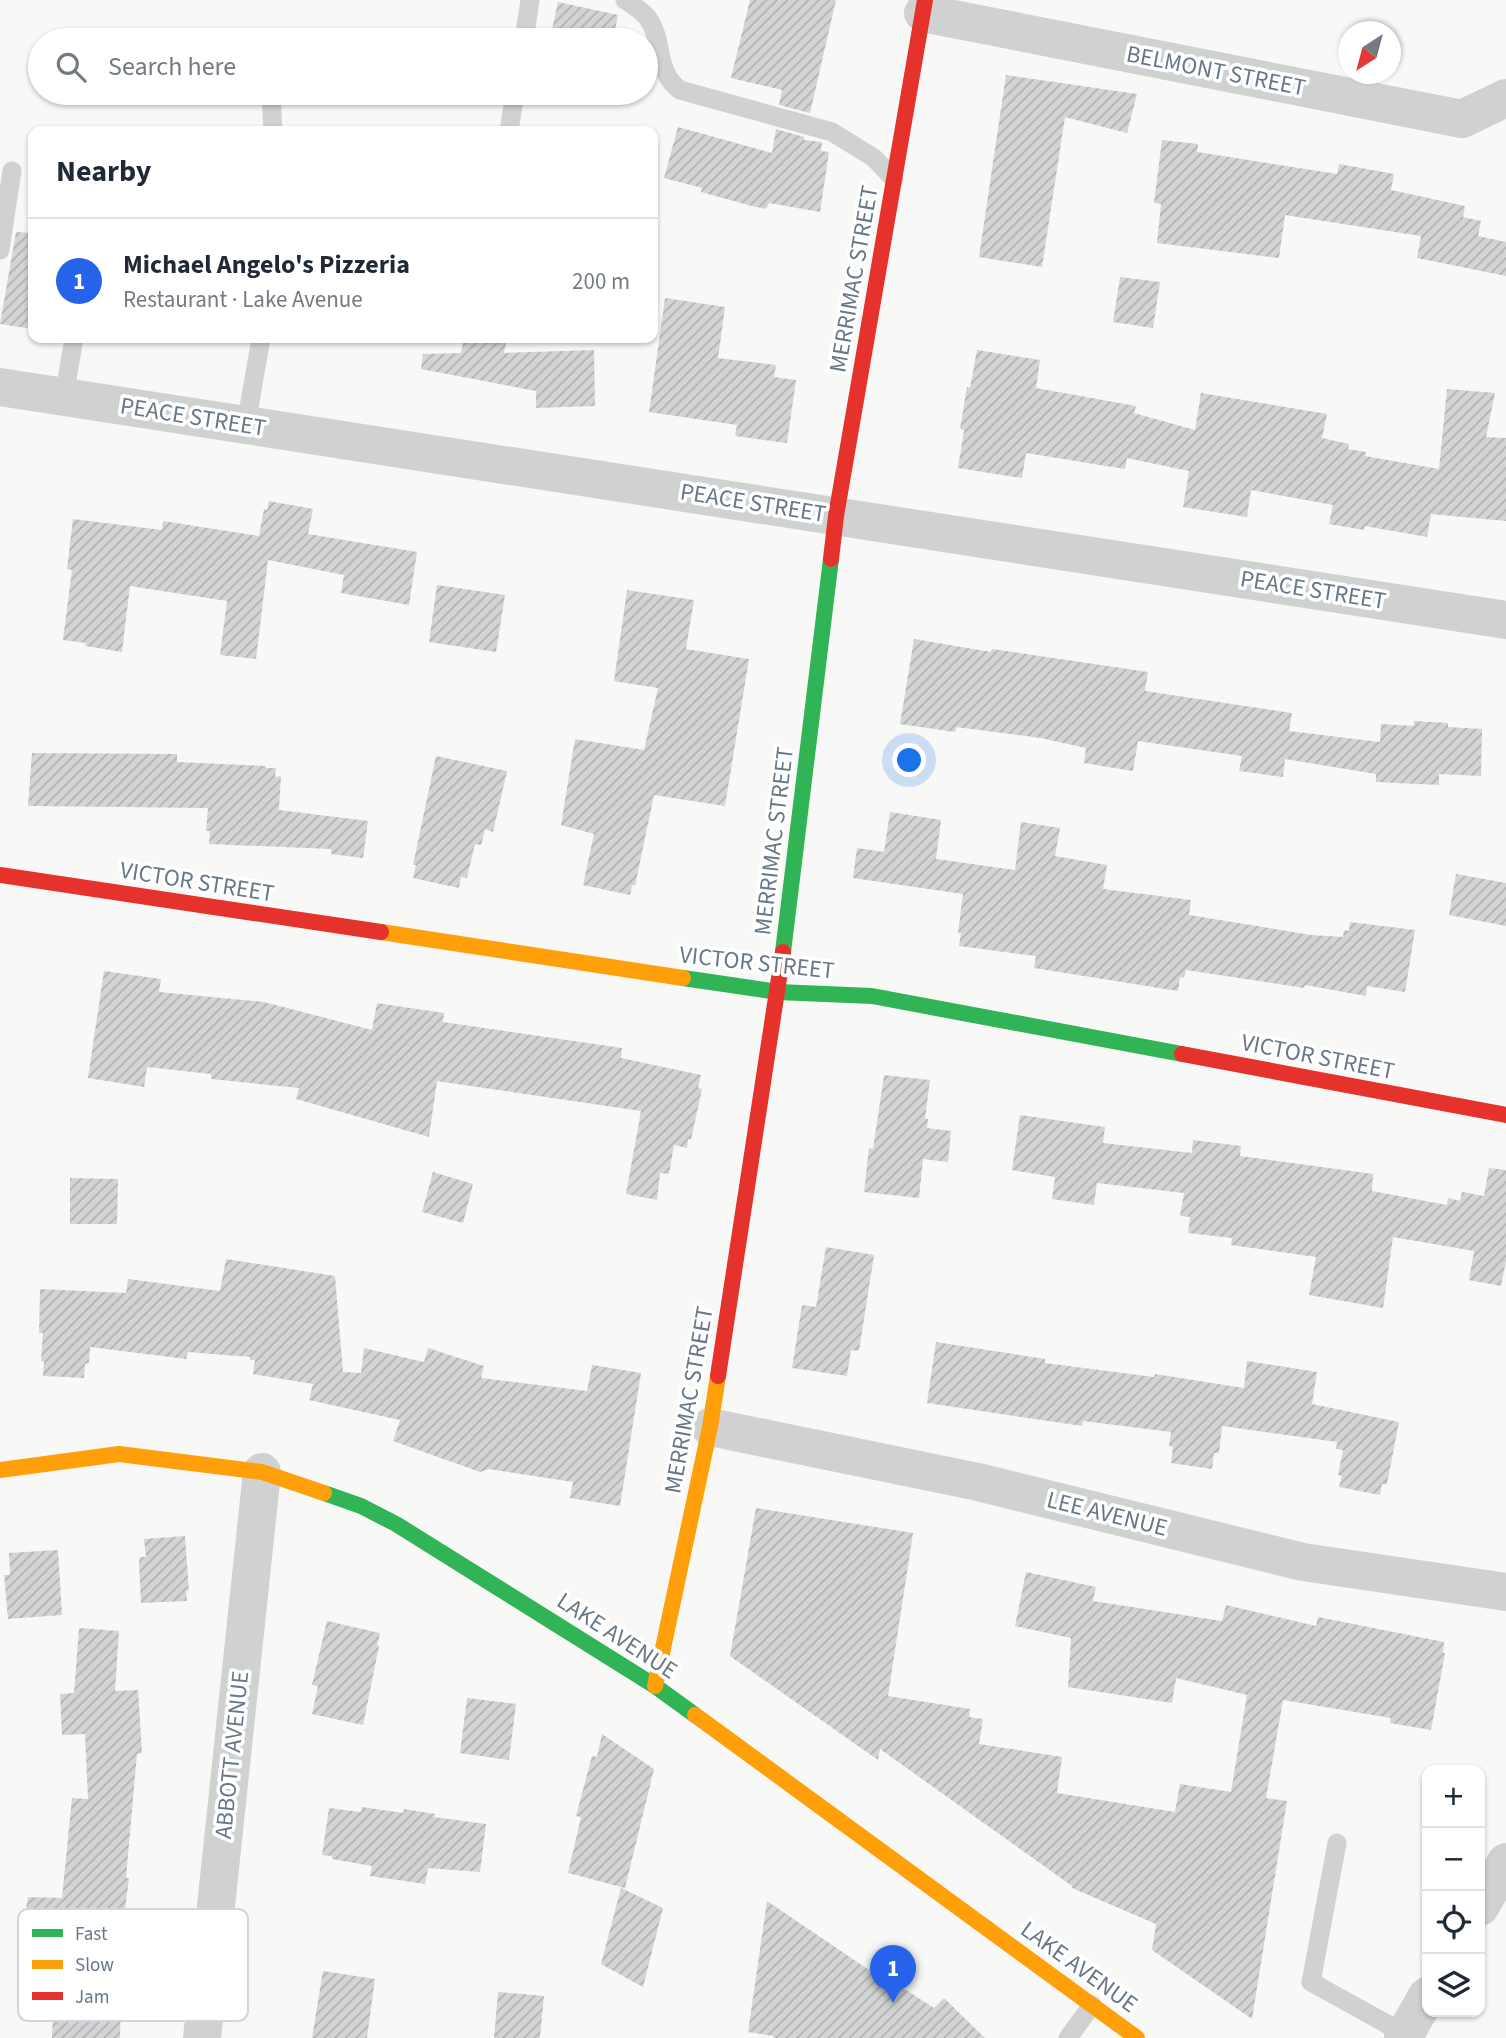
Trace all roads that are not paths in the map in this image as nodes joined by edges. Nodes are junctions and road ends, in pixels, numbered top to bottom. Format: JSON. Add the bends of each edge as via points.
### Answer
{"nodes":[{"id":1,"x":530,"y":0,"type":"edge"},
{"id":2,"x":625,"y":0,"type":"edge"},
{"id":3,"x":924,"y":6,"type":"edge"},
{"id":4,"x":526,"y":28,"type":"edge"},
{"id":5,"x":652,"y":28,"type":"edge"},
{"id":6,"x":658,"y":44,"type":"edge"},
{"id":7,"x":1506,"y":98,"type":"edge"},
{"id":8,"x":272,"y":105,"type":"edge"},
{"id":9,"x":513,"y":105,"type":"edge"},
{"id":10,"x":273,"y":126,"type":"edge"},
{"id":11,"x":510,"y":126,"type":"edge"},
{"id":12,"x":12,"y":171,"type":"dead end"},
{"id":13,"x":894,"y":179,"type":"junction"},
{"id":14,"x":0,"y":250,"type":"edge"},
{"id":15,"x":73,"y":343,"type":"edge"},
{"id":16,"x":260,"y":343,"type":"edge"},
{"id":17,"x":0,"y":387,"type":"edge"},
{"id":18,"x":64,"y":397,"type":"junction"},
{"id":19,"x":246,"y":425,"type":"junction"},
{"id":20,"x":836,"y":516,"type":"junction"},
{"id":21,"x":1506,"y":620,"type":"edge"},
{"id":22,"x":0,"y":875,"type":"edge"},
{"id":23,"x":778,"y":992,"type":"junction"},
{"id":24,"x":1506,"y":1115,"type":"edge"},
{"id":25,"x":710,"y":1427,"type":"junction"},
{"id":26,"x":0,"y":1470,"type":"edge"},
{"id":27,"x":262,"y":1472,"type":"junction"},
{"id":28,"x":1506,"y":1592,"type":"edge"},
{"id":29,"x":655,"y":1686,"type":"junction"},
{"id":30,"x":1337,"y":1843,"type":"dead end"},
{"id":31,"x":1506,"y":1862,"type":"edge"},
{"id":32,"x":1485,"y":1898,"type":"edge"},
{"id":33,"x":216,"y":1909,"type":"edge"},
{"id":34,"x":1092,"y":2005,"type":"junction"},
{"id":35,"x":1422,"y":2005,"type":"edge"},
{"id":36,"x":1404,"y":2036,"type":"edge"},
{"id":37,"x":1068,"y":2038,"type":"edge"},
{"id":38,"x":1137,"y":2038,"type":"edge"}],
"edges":[{"from":1,"to":4,"type":"lane"},
{"from":2,"to":5,"type":"lane","via":[[648,18]]},
{"from":3,"to":7,"type":"street","name":"BELMONT STREET","via":[[1462,119]]},
{"from":3,"to":13,"type":"street","name":"MERRIMAC STREET"},
{"from":6,"to":13,"type":"lane","via":[[663,71],[680,90],[832,132],[874,158]]},
{"from":8,"to":10,"type":"lane"},
{"from":9,"to":11,"type":"lane"},
{"from":12,"to":14,"type":"lane"},
{"from":13,"to":20,"type":"street","name":"MERRIMAC STREET"},
{"from":15,"to":18,"type":"lane"},
{"from":16,"to":19,"type":"lane"},
{"from":17,"to":18,"type":"street","name":"PEACE STREET"},
{"from":18,"to":19,"type":"street","name":"PEACE STREET"},
{"from":19,"to":20,"type":"street","name":"PEACE STREET"},
{"from":20,"to":21,"type":"street","name":"PEACE STREET"},
{"from":20,"to":23,"type":"street","name":"MERRIMAC STREET"},
{"from":22,"to":23,"type":"street","name":"VICTOR STREET"},
{"from":23,"to":24,"type":"street","name":"VICTOR STREET","via":[[872,996]]},
{"from":23,"to":25,"type":"street","name":"MERRIMAC STREET"},
{"from":25,"to":28,"type":"street","name":"LEE AVENUE","via":[[978,1482],[1303,1562]]},
{"from":25,"to":29,"type":"street","name":"MERRIMAC STREET"},
{"from":26,"to":27,"type":"street","name":"LAKE AVENUE","via":[[119,1454]]},
{"from":27,"to":29,"type":"street","name":"LAKE AVENUE","via":[[361,1506],[396,1524]]},
{"from":27,"to":33,"type":"street","name":"ABBOTT AVENUE"},
{"from":29,"to":34,"type":"street","name":"LAKE AVENUE"},
{"from":30,"to":36,"type":"lane","via":[[1311,1982]]},
{"from":31,"to":32,"type":"street"},
{"from":34,"to":37,"type":"lane"},
{"from":34,"to":38,"type":"street","name":"LAKE AVENUE"},
{"from":35,"to":36,"type":"street"}]}
